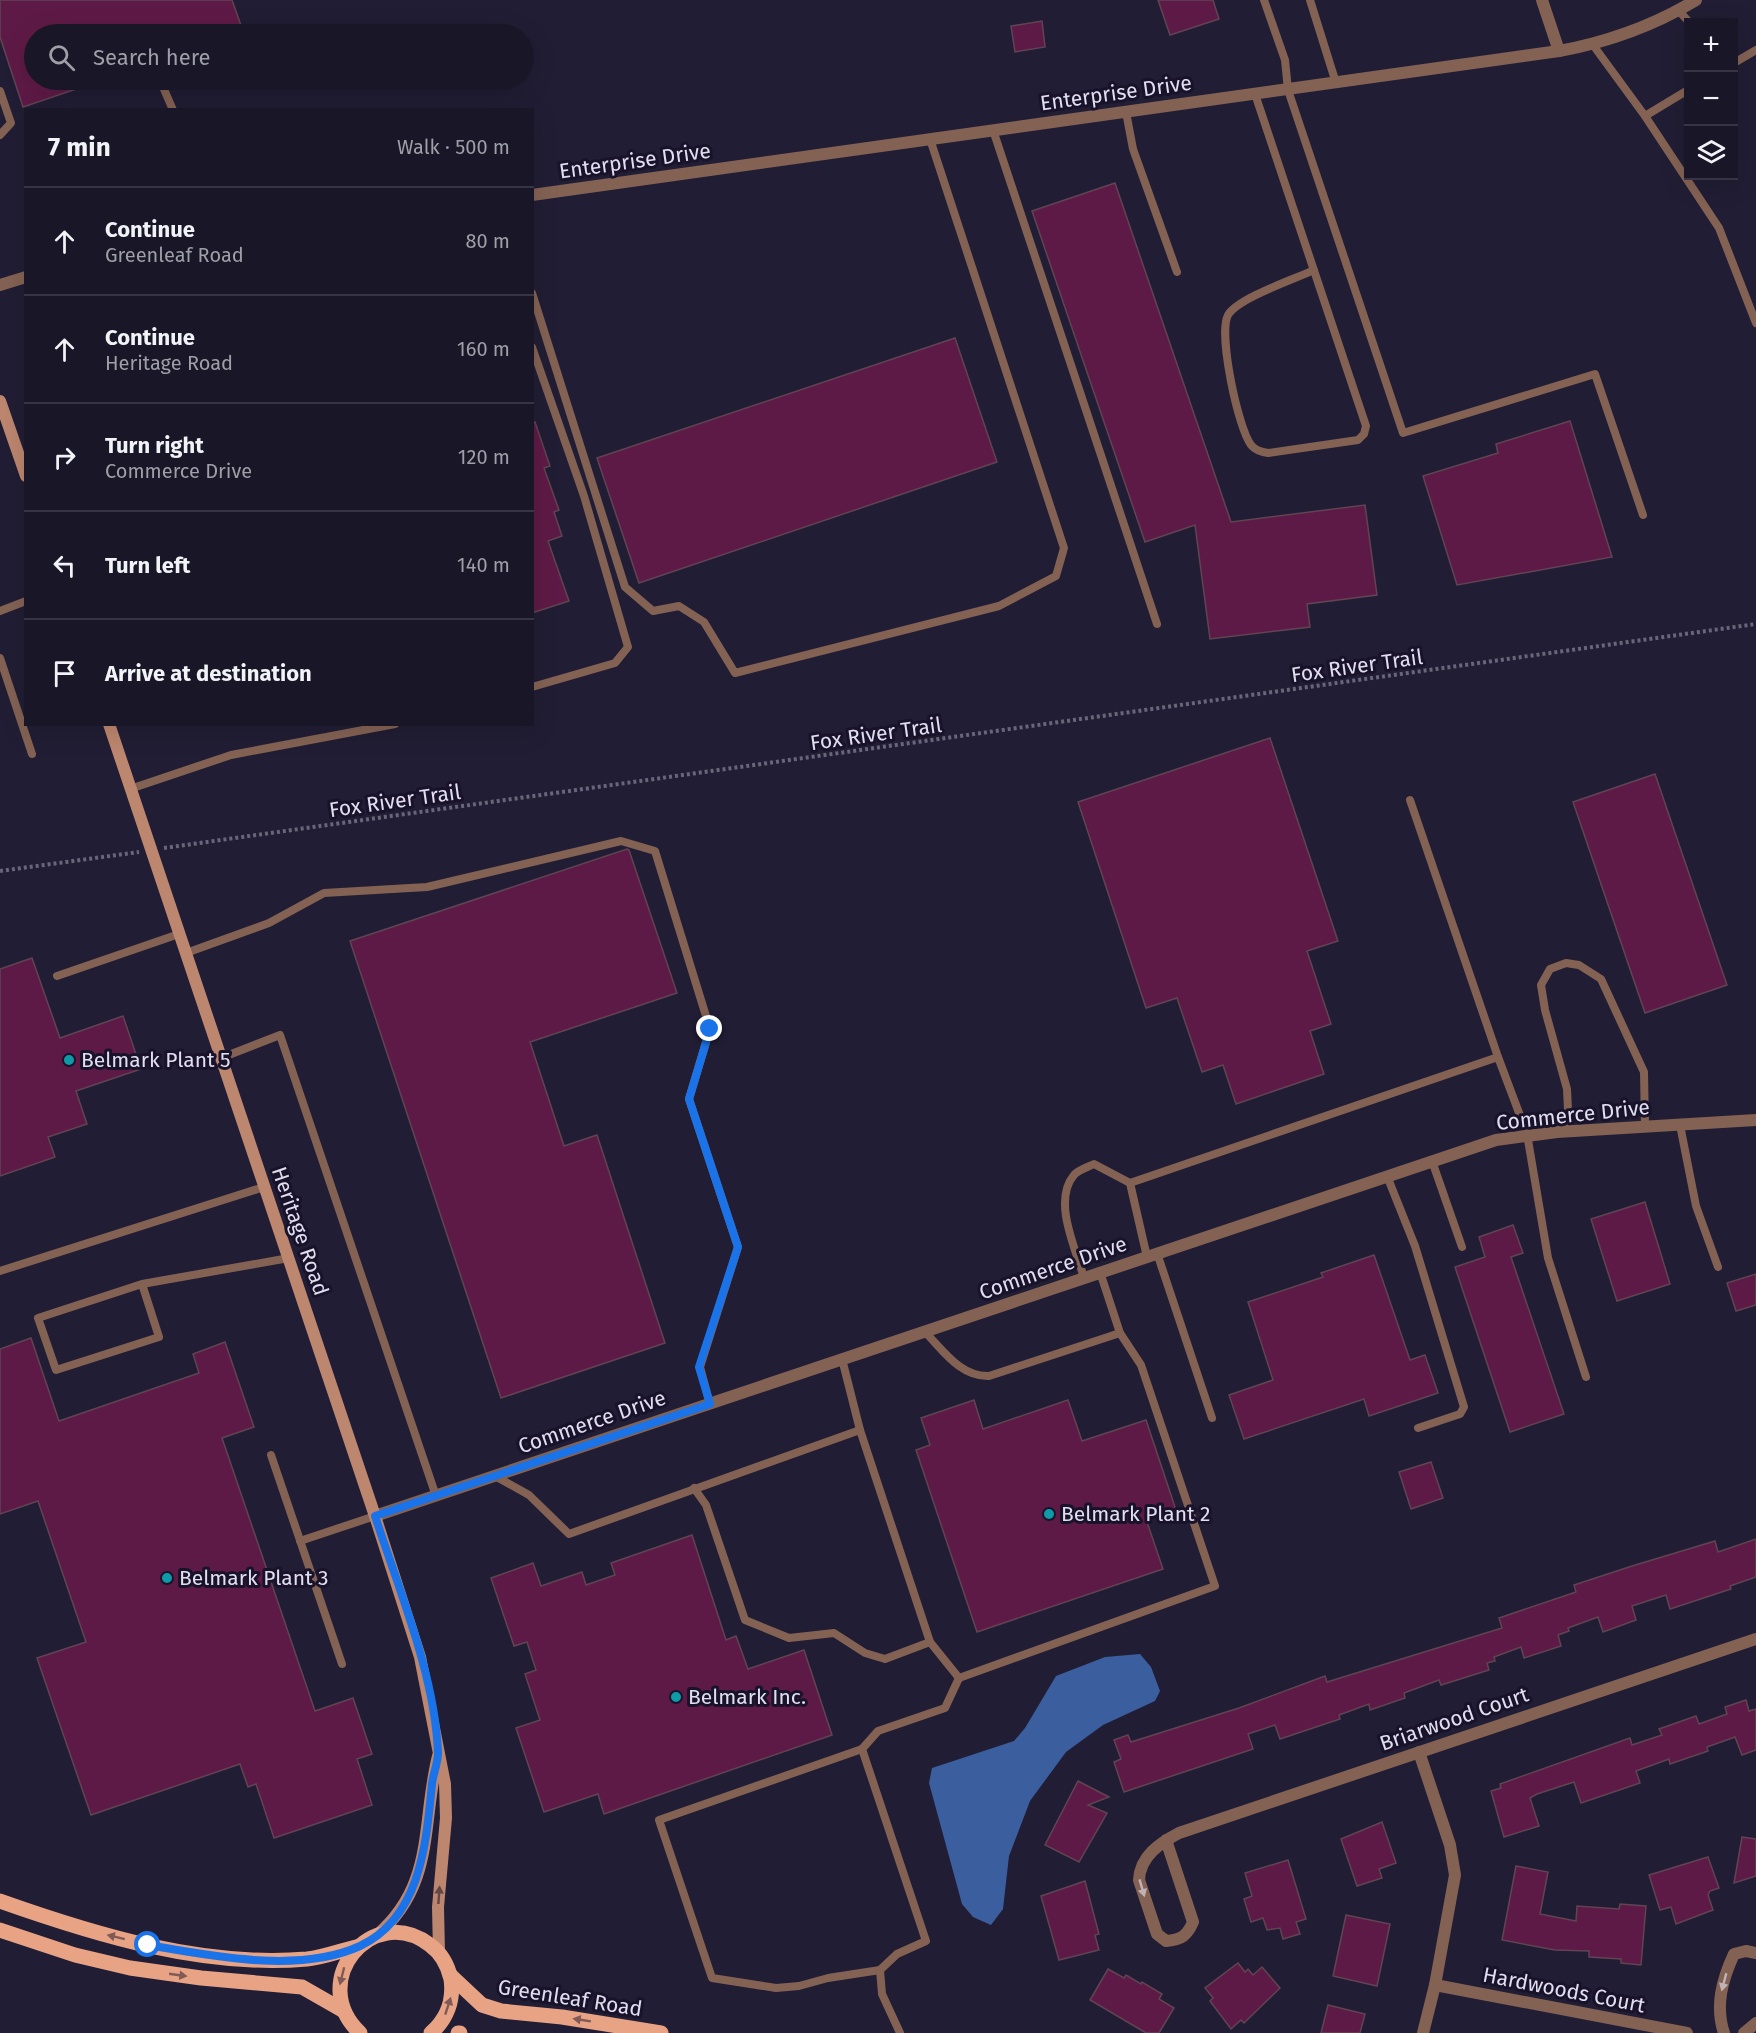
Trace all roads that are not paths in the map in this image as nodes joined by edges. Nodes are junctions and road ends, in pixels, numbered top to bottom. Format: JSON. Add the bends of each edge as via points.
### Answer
{"nodes":[{"id":1,"x":1264,"y":0,"type":"edge"},
{"id":2,"x":1310,"y":0,"type":"edge"},
{"id":3,"x":1542,"y":0,"type":"edge"},
{"id":4,"x":1696,"y":0,"type":"edge"},
{"id":5,"x":1679,"y":11,"type":"junction"},
{"id":6,"x":1685,"y":18,"type":"edge"},
{"id":7,"x":1593,"y":45,"type":"junction"},
{"id":8,"x":1756,"y":50,"type":"edge"},
{"id":9,"x":1558,"y":51,"type":"junction"},
{"id":10,"x":1738,"y":61,"type":"edge"},
{"id":11,"x":1336,"y":83,"type":"junction"},
{"id":12,"x":164,"y":90,"type":"edge"},
{"id":13,"x":1288,"y":90,"type":"junction"},
{"id":14,"x":0,"y":91,"type":"edge"},
{"id":15,"x":1684,"y":93,"type":"edge"},
{"id":16,"x":1254,"y":94,"type":"junction"},
{"id":17,"x":172,"y":108,"type":"edge"},
{"id":18,"x":1126,"y":112,"type":"junction"},
{"id":19,"x":1645,"y":116,"type":"junction"},
{"id":20,"x":993,"y":130,"type":"junction"},
{"id":21,"x":0,"y":135,"type":"edge"},
{"id":22,"x":930,"y":139,"type":"junction"},
{"id":23,"x":534,"y":195,"type":"edge"},
{"id":24,"x":1314,"y":270,"type":"junction"},
{"id":25,"x":1177,"y":272,"type":"dead end"},
{"id":26,"x":24,"y":278,"type":"edge"},
{"id":27,"x":0,"y":285,"type":"edge"},
{"id":28,"x":534,"y":299,"type":"edge"},
{"id":29,"x":1756,"y":323,"type":"edge"},
{"id":30,"x":534,"y":353,"type":"edge"},
{"id":31,"x":0,"y":400,"type":"edge"},
{"id":32,"x":24,"y":470,"type":"edge"},
{"id":33,"x":1643,"y":514,"type":"dead end"},
{"id":34,"x":24,"y":602,"type":"edge"},
{"id":35,"x":0,"y":611,"type":"edge"},
{"id":36,"x":1157,"y":624,"type":"dead end"},
{"id":37,"x":0,"y":658,"type":"edge"},
{"id":38,"x":534,"y":686,"type":"edge"},
{"id":39,"x":110,"y":726,"type":"edge"},
{"id":40,"x":383,"y":726,"type":"edge"},
{"id":41,"x":32,"y":754,"type":"dead end"},
{"id":42,"x":130,"y":789,"type":"junction"},
{"id":43,"x":1410,"y":800,"type":"dead end"},
{"id":44,"x":179,"y":934,"type":"junction"},
{"id":45,"x":186,"y":953,"type":"junction"},
{"id":46,"x":57,"y":976,"type":"dead end"},
{"id":47,"x":1498,"y":1057,"type":"junction"},
{"id":48,"x":221,"y":1058,"type":"junction"},
{"id":49,"x":1756,"y":1120,"type":"edge"},
{"id":50,"x":1680,"y":1125,"type":"junction"},
{"id":51,"x":1645,"y":1127,"type":"junction"},
{"id":52,"x":1569,"y":1131,"type":"junction"},
{"id":53,"x":1527,"y":1134,"type":"junction"},
{"id":54,"x":1432,"y":1161,"type":"junction"},
{"id":55,"x":1387,"y":1176,"type":"junction"},
{"id":56,"x":1130,"y":1183,"type":"junction"},
{"id":57,"x":264,"y":1187,"type":"junction"},
{"id":58,"x":1462,"y":1247,"type":"dead end"},
{"id":59,"x":1152,"y":1255,"type":"junction"},
{"id":60,"x":289,"y":1258,"type":"junction"},
{"id":61,"x":1718,"y":1267,"type":"dead end"},
{"id":62,"x":0,"y":1271,"type":"edge"},
{"id":63,"x":1100,"y":1272,"type":"junction"},
{"id":64,"x":1084,"y":1278,"type":"junction"},
{"id":65,"x":142,"y":1284,"type":"junction"},
{"id":66,"x":924,"y":1331,"type":"junction"},
{"id":67,"x":1120,"y":1333,"type":"junction"},
{"id":68,"x":842,"y":1359,"type":"junction"},
{"id":69,"x":1586,"y":1377,"type":"dead end"},
{"id":70,"x":710,"y":1404,"type":"junction"},
{"id":71,"x":1212,"y":1418,"type":"dead end"},
{"id":72,"x":1418,"y":1428,"type":"dead end"},
{"id":73,"x":860,"y":1430,"type":"junction"},
{"id":74,"x":271,"y":1455,"type":"dead end"},
{"id":75,"x":495,"y":1476,"type":"junction"},
{"id":76,"x":694,"y":1488,"type":"junction"},
{"id":77,"x":436,"y":1496,"type":"junction"},
{"id":78,"x":375,"y":1516,"type":"junction"},
{"id":79,"x":300,"y":1541,"type":"junction"},
{"id":80,"x":1756,"y":1639,"type":"edge"},
{"id":81,"x":930,"y":1642,"type":"junction"},
{"id":82,"x":342,"y":1664,"type":"dead end"},
{"id":83,"x":959,"y":1678,"type":"junction"},
{"id":84,"x":862,"y":1749,"type":"junction"},
{"id":85,"x":1419,"y":1752,"type":"junction"},
{"id":86,"x":438,"y":1755,"type":"junction"},
{"id":87,"x":1166,"y":1840,"type":"junction"},
{"id":88,"x":0,"y":1901,"type":"edge"},
{"id":89,"x":0,"y":1930,"type":"edge"},
{"id":90,"x":375,"y":1937,"type":"junction"},
{"id":91,"x":360,"y":1946,"type":"junction"},
{"id":92,"x":439,"y":1953,"type":"junction"},
{"id":93,"x":1756,"y":1953,"type":"edge"},
{"id":94,"x":880,"y":1970,"type":"junction"},
{"id":95,"x":450,"y":1974,"type":"junction"},
{"id":96,"x":1435,"y":1986,"type":"junction"},
{"id":97,"x":344,"y":2011,"type":"junction"},
{"id":98,"x":1756,"y":2023,"type":"edge"},
{"id":99,"x":356,"y":2031,"type":"edge"},
{"id":100,"x":431,"y":2033,"type":"edge"},
{"id":101,"x":661,"y":2033,"type":"edge"},
{"id":102,"x":900,"y":2033,"type":"edge"},
{"id":103,"x":1423,"y":2033,"type":"edge"},
{"id":104,"x":1687,"y":2033,"type":"edge"},
{"id":105,"x":1724,"y":2033,"type":"edge"},
{"id":106,"x":1744,"y":2033,"type":"edge"}],
"edges":[{"from":1,"to":13,"type":"lane","via":[[1286,60]]},
{"from":2,"to":11,"type":"lane"},
{"from":3,"to":9,"type":"street"},
{"from":4,"to":5,"type":"street","name":"Enterprise Drive"},
{"from":5,"to":6,"type":"lane"},
{"from":5,"to":7,"type":"street","name":"Enterprise Drive"},
{"from":7,"to":9,"type":"street","name":"Enterprise Drive"},
{"from":7,"to":19,"type":"lane"},
{"from":8,"to":10,"type":"lane"},
{"from":9,"to":11,"type":"street","name":"Enterprise Drive"},
{"from":11,"to":13,"type":"street","name":"Enterprise Drive"},
{"from":12,"to":17,"type":"lane"},
{"from":13,"to":16,"type":"street","name":"Enterprise Drive"},
{"from":13,"to":33,"type":"lane","via":[[1403,433],[1595,374]]},
{"from":14,"to":21,"type":"lane","via":[[10,123]]},
{"from":15,"to":19,"type":"lane"},
{"from":16,"to":18,"type":"street","name":"Enterprise Drive"},
{"from":16,"to":24,"type":"lane"},
{"from":18,"to":20,"type":"street","name":"Enterprise Drive"},
{"from":18,"to":25,"type":"lane","via":[[1133,149]]},
{"from":19,"to":29,"type":"lane","via":[[1719,228]]},
{"from":20,"to":22,"type":"street","name":"Enterprise Drive"},
{"from":20,"to":36,"type":"lane"},
{"from":22,"to":23,"type":"street","name":"Enterprise Drive"},
{"from":22,"to":28,"type":"lane","via":[[1064,548],[1056,576],[999,606],[735,673],[704,622],[679,606],[653,611],[625,587]]},
{"from":24,"to":24,"type":"lane","via":[[1241,303],[1227,317],[1226,343],[1233,390],[1247,439],[1261,452],[1358,440],[1364,434],[1366,426]]},
{"from":26,"to":27,"type":"street"},
{"from":30,"to":38,"type":"lane","via":[[584,496],[628,648],[615,663]]},
{"from":31,"to":32,"type":"main road"},
{"from":34,"to":35,"type":"lane"},
{"from":37,"to":41,"type":"lane"},
{"from":39,"to":42,"type":"main road","name":"Heritage Road"},
{"from":40,"to":42,"type":"lane","via":[[231,755]]},
{"from":42,"to":44,"type":"main road","name":"Heritage Road"},
{"from":43,"to":47,"type":"lane"},
{"from":44,"to":45,"type":"main road","name":"Heritage Road"},
{"from":44,"to":46,"type":"lane"},
{"from":45,"to":48,"type":"main road","name":"Heritage Road"},
{"from":45,"to":70,"type":"lane","via":[[269,923],[324,893],[427,887],[621,841],[655,851],[710,1029],[689,1099],[738,1247],[699,1367]]},
{"from":47,"to":53,"type":"lane"},
{"from":47,"to":56,"type":"lane"},
{"from":48,"to":57,"type":"main road","name":"Heritage Road"},
{"from":48,"to":77,"type":"lane","via":[[280,1035]]},
{"from":49,"to":50,"type":"street","name":"Commerce Drive"},
{"from":50,"to":51,"type":"street","name":"Commerce Drive"},
{"from":50,"to":61,"type":"lane","via":[[1696,1206]]},
{"from":51,"to":52,"type":"street","name":"Commerce Drive"},
{"from":51,"to":52,"type":"lane","via":[[1644,1072],[1626,1030],[1601,979],[1579,965],[1566,963],[1550,969],[1541,985],[1567,1089]]},
{"from":52,"to":53,"type":"street","name":"Commerce Drive"},
{"from":53,"to":54,"type":"street","name":"Commerce Drive"},
{"from":53,"to":69,"type":"lane","via":[[1548,1258]]},
{"from":54,"to":55,"type":"street","name":"Commerce Drive"},
{"from":54,"to":58,"type":"lane"},
{"from":55,"to":59,"type":"street","name":"Commerce Drive"},
{"from":55,"to":72,"type":"lane","via":[[1415,1246],[1464,1407],[1460,1414]]},
{"from":56,"to":59,"type":"lane"},
{"from":56,"to":64,"type":"lane","via":[[1094,1164],[1075,1173],[1065,1191],[1065,1211]]},
{"from":57,"to":60,"type":"main road","name":"Heritage Road"},
{"from":57,"to":62,"type":"lane"},
{"from":59,"to":63,"type":"street","name":"Commerce Drive"},
{"from":59,"to":71,"type":"lane"},
{"from":60,"to":65,"type":"lane"},
{"from":60,"to":78,"type":"main road","name":"Heritage Road"},
{"from":63,"to":64,"type":"street","name":"Commerce Drive"},
{"from":63,"to":67,"type":"lane"},
{"from":64,"to":66,"type":"street","name":"Commerce Drive"},
{"from":65,"to":65,"type":"lane","via":[[38,1318],[56,1371],[159,1337]]},
{"from":66,"to":67,"type":"lane","via":[[962,1370],[975,1377],[989,1376]]},
{"from":66,"to":68,"type":"street","name":"Commerce Drive"},
{"from":67,"to":83,"type":"lane","via":[[1141,1365],[1215,1586]]},
{"from":68,"to":70,"type":"street","name":"Commerce Drive"},
{"from":68,"to":73,"type":"lane"},
{"from":70,"to":75,"type":"street","name":"Commerce Drive"},
{"from":73,"to":76,"type":"lane"},
{"from":73,"to":81,"type":"lane"},
{"from":74,"to":79,"type":"lane"},
{"from":75,"to":76,"type":"lane","via":[[529,1495],[569,1534]]},
{"from":75,"to":77,"type":"street","name":"Commerce Drive"},
{"from":76,"to":81,"type":"lane","via":[[706,1505],[745,1620],[789,1638],[834,1633],[865,1653],[885,1659]]},
{"from":77,"to":78,"type":"street","name":"Commerce Drive"},
{"from":78,"to":79,"type":"lane"},
{"from":78,"to":86,"type":"main road","name":"Heritage Road","via":[[420,1657]]},
{"from":79,"to":82,"type":"lane"},
{"from":80,"to":85,"type":"street","name":"Briarwood Court"},
{"from":81,"to":83,"type":"lane"},
{"from":83,"to":84,"type":"lane","via":[[945,1708],[878,1731]]},
{"from":84,"to":94,"type":"lane","via":[[926,1941],[897,1954]]},
{"from":84,"to":94,"type":"lane","via":[[659,1820],[712,1978],[776,1988]]},
{"from":85,"to":87,"type":"street","name":"Briarwood Court"},
{"from":85,"to":96,"type":"street","via":[[1454,1868]]},
{"from":86,"to":90,"type":"main road","name":"Heritage Road","via":[[420,1867],[408,1901]]},
{"from":92,"to":86,"type":"main road","name":"Heritage Road","one_way":true,"via":[[438,1907],[447,1818]]},
{"from":87,"to":87,"type":"street","name":"Briarwood Court","one_way":true,"via":[[1143,1863],[1139,1880],[1157,1934],[1166,1941],[1179,1941],[1193,1922]]},
{"from":91,"to":88,"type":"main road","one_way":true,"via":[[325,1956],[284,1960],[197,1953],[97,1932]]},
{"from":89,"to":97,"type":"main road","one_way":true,"via":[[130,1968],[302,1987]]},
{"from":90,"to":91,"type":"main road"},
{"from":90,"to":92,"type":"main road","via":[[392,1933],[410,1935]]},
{"from":91,"to":97,"type":"main road","one_way":true,"via":[[348,1959],[341,1976],[339,1993]]},
{"from":92,"to":95,"type":"main road"},
{"from":93,"to":105,"type":"street","one_way":true,"via":[[1734,1954],[1729,1964],[1718,2015]]},
{"from":94,"to":102,"type":"lane","via":[[882,1994]]},
{"from":100,"to":95,"type":"main road","one_way":true,"via":[[449,2006]]},
{"from":101,"to":95,"type":"main road","name":"Greenleaf Road","one_way":true,"via":[[501,2011],[482,2005]]},
{"from":96,"to":103,"type":"street"},
{"from":96,"to":104,"type":"street","name":"Hardwoods Court"},
{"from":97,"to":99,"type":"main road"},
{"from":98,"to":106,"type":"street"}]}
